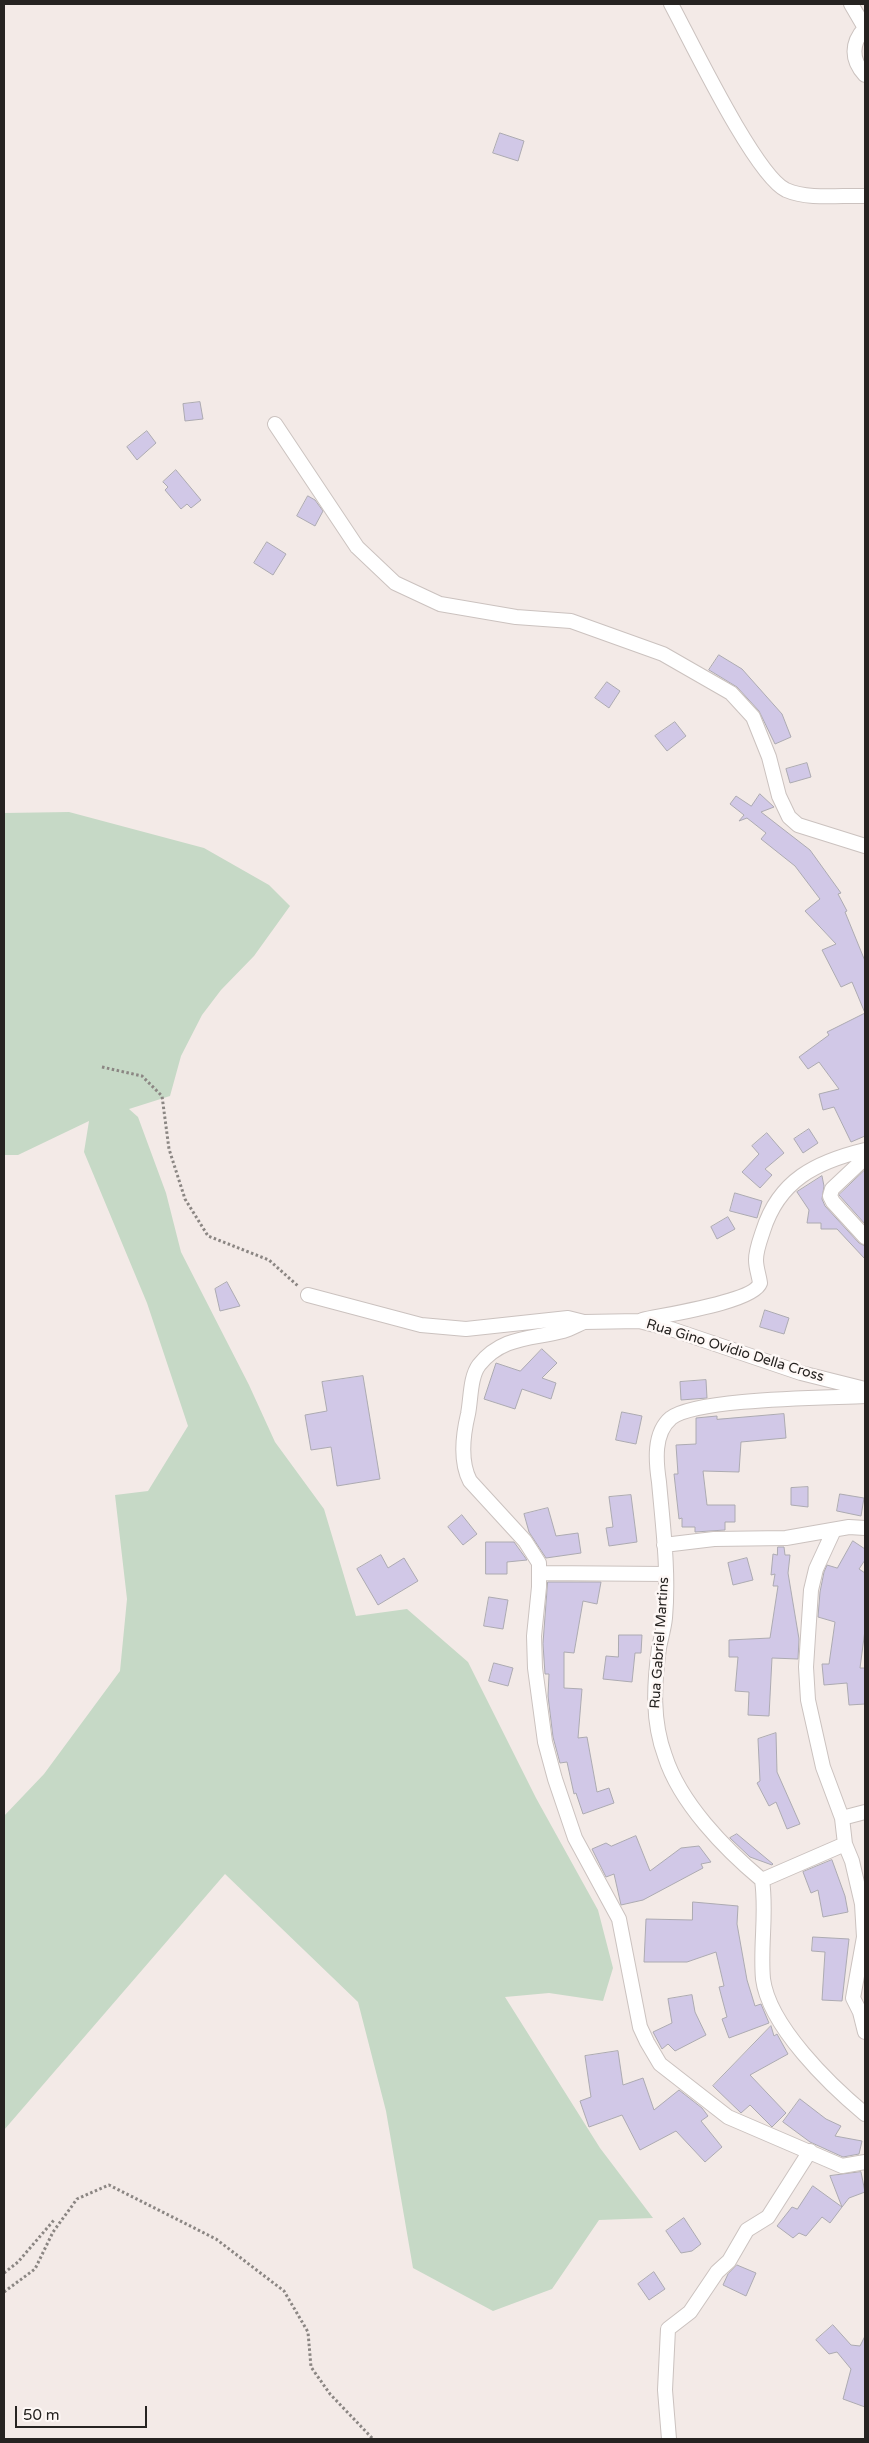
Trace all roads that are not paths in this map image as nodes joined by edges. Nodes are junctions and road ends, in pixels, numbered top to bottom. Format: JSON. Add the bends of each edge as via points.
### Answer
{"nodes":[{"id":1,"x":671,"y":4,"type":"edge"},
{"id":2,"x":851,"y":4,"type":"edge"},
{"id":3,"x":865,"y":28,"type":"edge"},
{"id":4,"x":865,"y":75,"type":"edge"},
{"id":5,"x":865,"y":196,"type":"edge"},
{"id":6,"x":276,"y":424,"type":"dead end"},
{"id":7,"x":865,"y":846,"type":"edge"},
{"id":8,"x":865,"y":1150,"type":"edge"},
{"id":9,"x":865,"y":1158,"type":"edge"},
{"id":10,"x":865,"y":1237,"type":"edge"},
{"id":11,"x":308,"y":1295,"type":"road end"},
{"id":12,"x":638,"y":1321,"type":"junction"},
{"id":13,"x":584,"y":1322,"type":"junction"},
{"id":14,"x":865,"y":1390,"type":"edge"},
{"id":15,"x":865,"y":1396,"type":"edge"},
{"id":16,"x":865,"y":1528,"type":"edge"},
{"id":17,"x":834,"y":1530,"type":"junction"},
{"id":18,"x":664,"y":1545,"type":"junction"},
{"id":19,"x":540,"y":1573,"type":"junction"},
{"id":20,"x":665,"y":1574,"type":"junction"},
{"id":21,"x":865,"y":1812,"type":"edge"},
{"id":22,"x":842,"y":1818,"type":"junction"},
{"id":23,"x":845,"y":1844,"type":"junction"},
{"id":24,"x":762,"y":1880,"type":"junction"},
{"id":25,"x":865,"y":2032,"type":"edge"},
{"id":26,"x":865,"y":2114,"type":"edge"},
{"id":27,"x":810,"y":2151,"type":"junction"},
{"id":28,"x":865,"y":2162,"type":"edge"},
{"id":29,"x":669,"y":2439,"type":"edge"}],
"edges":[{"from":1,"to":5,"type":"street","via":[[752,153],[771,179],[794,193]]},
{"from":2,"to":3,"type":"street"},
{"from":3,"to":4,"type":"street","via":[[854,47],[857,63]]},
{"from":6,"to":7,"type":"street","via":[[357,547],[395,583],[440,604],[516,617],[571,622],[663,654],[711,680],[731,693],[753,717],[789,817],[798,825]]},
{"from":8,"to":12,"type":"street","via":[[810,1170],[781,1194],[768,1215],[758,1245],[758,1288],[731,1302]]},
{"from":9,"to":10,"type":"street","via":[[832,1189],[830,1196]]},
{"from":11,"to":13,"type":"street","name":"Rua Gino Ovídio Della Cross","via":[[421,1325],[466,1329],[568,1318]]},
{"from":12,"to":13,"type":"street","name":"Rua Gino Ovídio Della Cross"},
{"from":12,"to":14,"type":"street","name":"Rua Gino Ovídio Della Cross"},
{"from":13,"to":19,"type":"street","via":[[563,1331],[517,1339],[492,1355],[479,1366],[466,1418],[465,1471],[477,1490],[530,1548],[539,1563]]},
{"from":15,"to":18,"type":"street","name":"Rua Gabriel Martins","via":[[719,1405],[686,1410],[670,1419],[659,1437],[656,1458]]},
{"from":16,"to":17,"type":"street"},
{"from":17,"to":18,"type":"street","via":[[786,1538],[714,1539]]},
{"from":17,"to":22,"type":"street","via":[[816,1569],[811,1590],[806,1667],[813,1728]]},
{"from":18,"to":20,"type":"street","name":"Rua Gabriel Martins"},
{"from":19,"to":20,"type":"street"},
{"from":19,"to":27,"type":"street","via":[[534,1636],[545,1742],[575,1838],[619,1919],[640,2027],[647,2042],[660,2064],[728,2117]]},
{"from":20,"to":24,"type":"street","name":"Rua Gabriel Martins","via":[[665,1619],[654,1699],[665,1759],[682,1790],[712,1831],[740,1862]]},
{"from":21,"to":22,"type":"street"},
{"from":22,"to":23,"type":"street"},
{"from":23,"to":24,"type":"street"},
{"from":23,"to":25,"type":"street","via":[[862,1904],[864,1937],[852,1998]]},
{"from":24,"to":26,"type":"street","via":[[766,1904],[762,1938],[763,1980],[771,2004],[783,2027],[820,2073]]},
{"from":27,"to":28,"type":"street","via":[[842,2166]]},
{"from":27,"to":29,"type":"street","via":[[768,2217],[746,2230],[729,2261],[717,2272],[690,2312],[668,2329],[665,2390]]}]}
